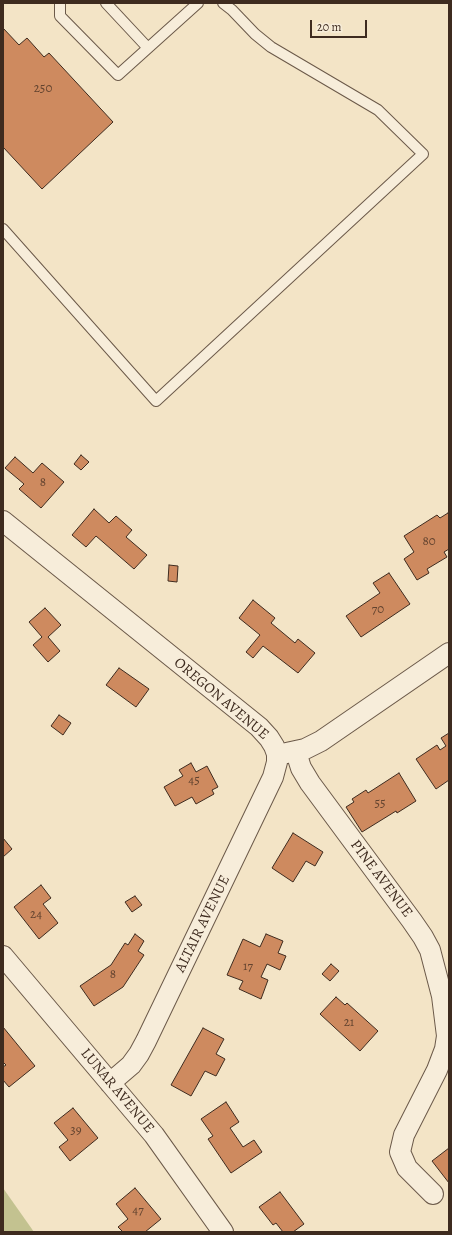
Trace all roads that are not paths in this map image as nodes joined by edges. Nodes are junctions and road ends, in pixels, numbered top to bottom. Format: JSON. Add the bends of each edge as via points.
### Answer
{"nodes":[{"id":1,"x":60,"y":3,"type":"edge"},
{"id":2,"x":106,"y":3,"type":"edge"},
{"id":3,"x":198,"y":3,"type":"edge"},
{"id":4,"x":223,"y":3,"type":"edge"},
{"id":5,"x":148,"y":48,"type":"junction"},
{"id":6,"x":3,"y":229,"type":"edge"},
{"id":7,"x":3,"y":521,"type":"edge"},
{"id":8,"x":449,"y":653,"type":"edge"},
{"id":9,"x":296,"y":752,"type":"junction"},
{"id":10,"x":276,"y":754,"type":"junction"},
{"id":11,"x":3,"y":956,"type":"edge"},
{"id":12,"x":110,"y":1083,"type":"junction"},
{"id":13,"x":433,"y":1194,"type":"dead end"},
{"id":14,"x":224,"y":1232,"type":"edge"}],
"edges":[{"from":1,"to":5,"type":"lane","via":[[60,16],[118,75]]},
{"from":2,"to":5,"type":"lane"},
{"from":3,"to":5,"type":"lane"},
{"from":4,"to":6,"type":"lane","via":[[266,44],[378,110],[423,154],[156,401]]},
{"from":7,"to":10,"type":"street","name":"OREGON AVENUE","via":[[259,727],[269,738]]},
{"from":8,"to":9,"type":"street","name":"OREGON AVENUE","via":[[321,741]]},
{"from":9,"to":10,"type":"street","name":"OREGON AVENUE"},
{"from":9,"to":13,"type":"street","name":"PINE AVENUE","via":[[310,784],[430,950],[442,996],[447,1036],[437,1070],[404,1135],[400,1152],[407,1168]]},
{"from":10,"to":12,"type":"street","name":"ALTAIR AVENUE","via":[[276,770],[273,777],[146,1041],[131,1065]]},
{"from":11,"to":12,"type":"street","name":"LUNAR AVENUE"},
{"from":12,"to":14,"type":"street","name":"LUNAR AVENUE","via":[[154,1135]]}]}
